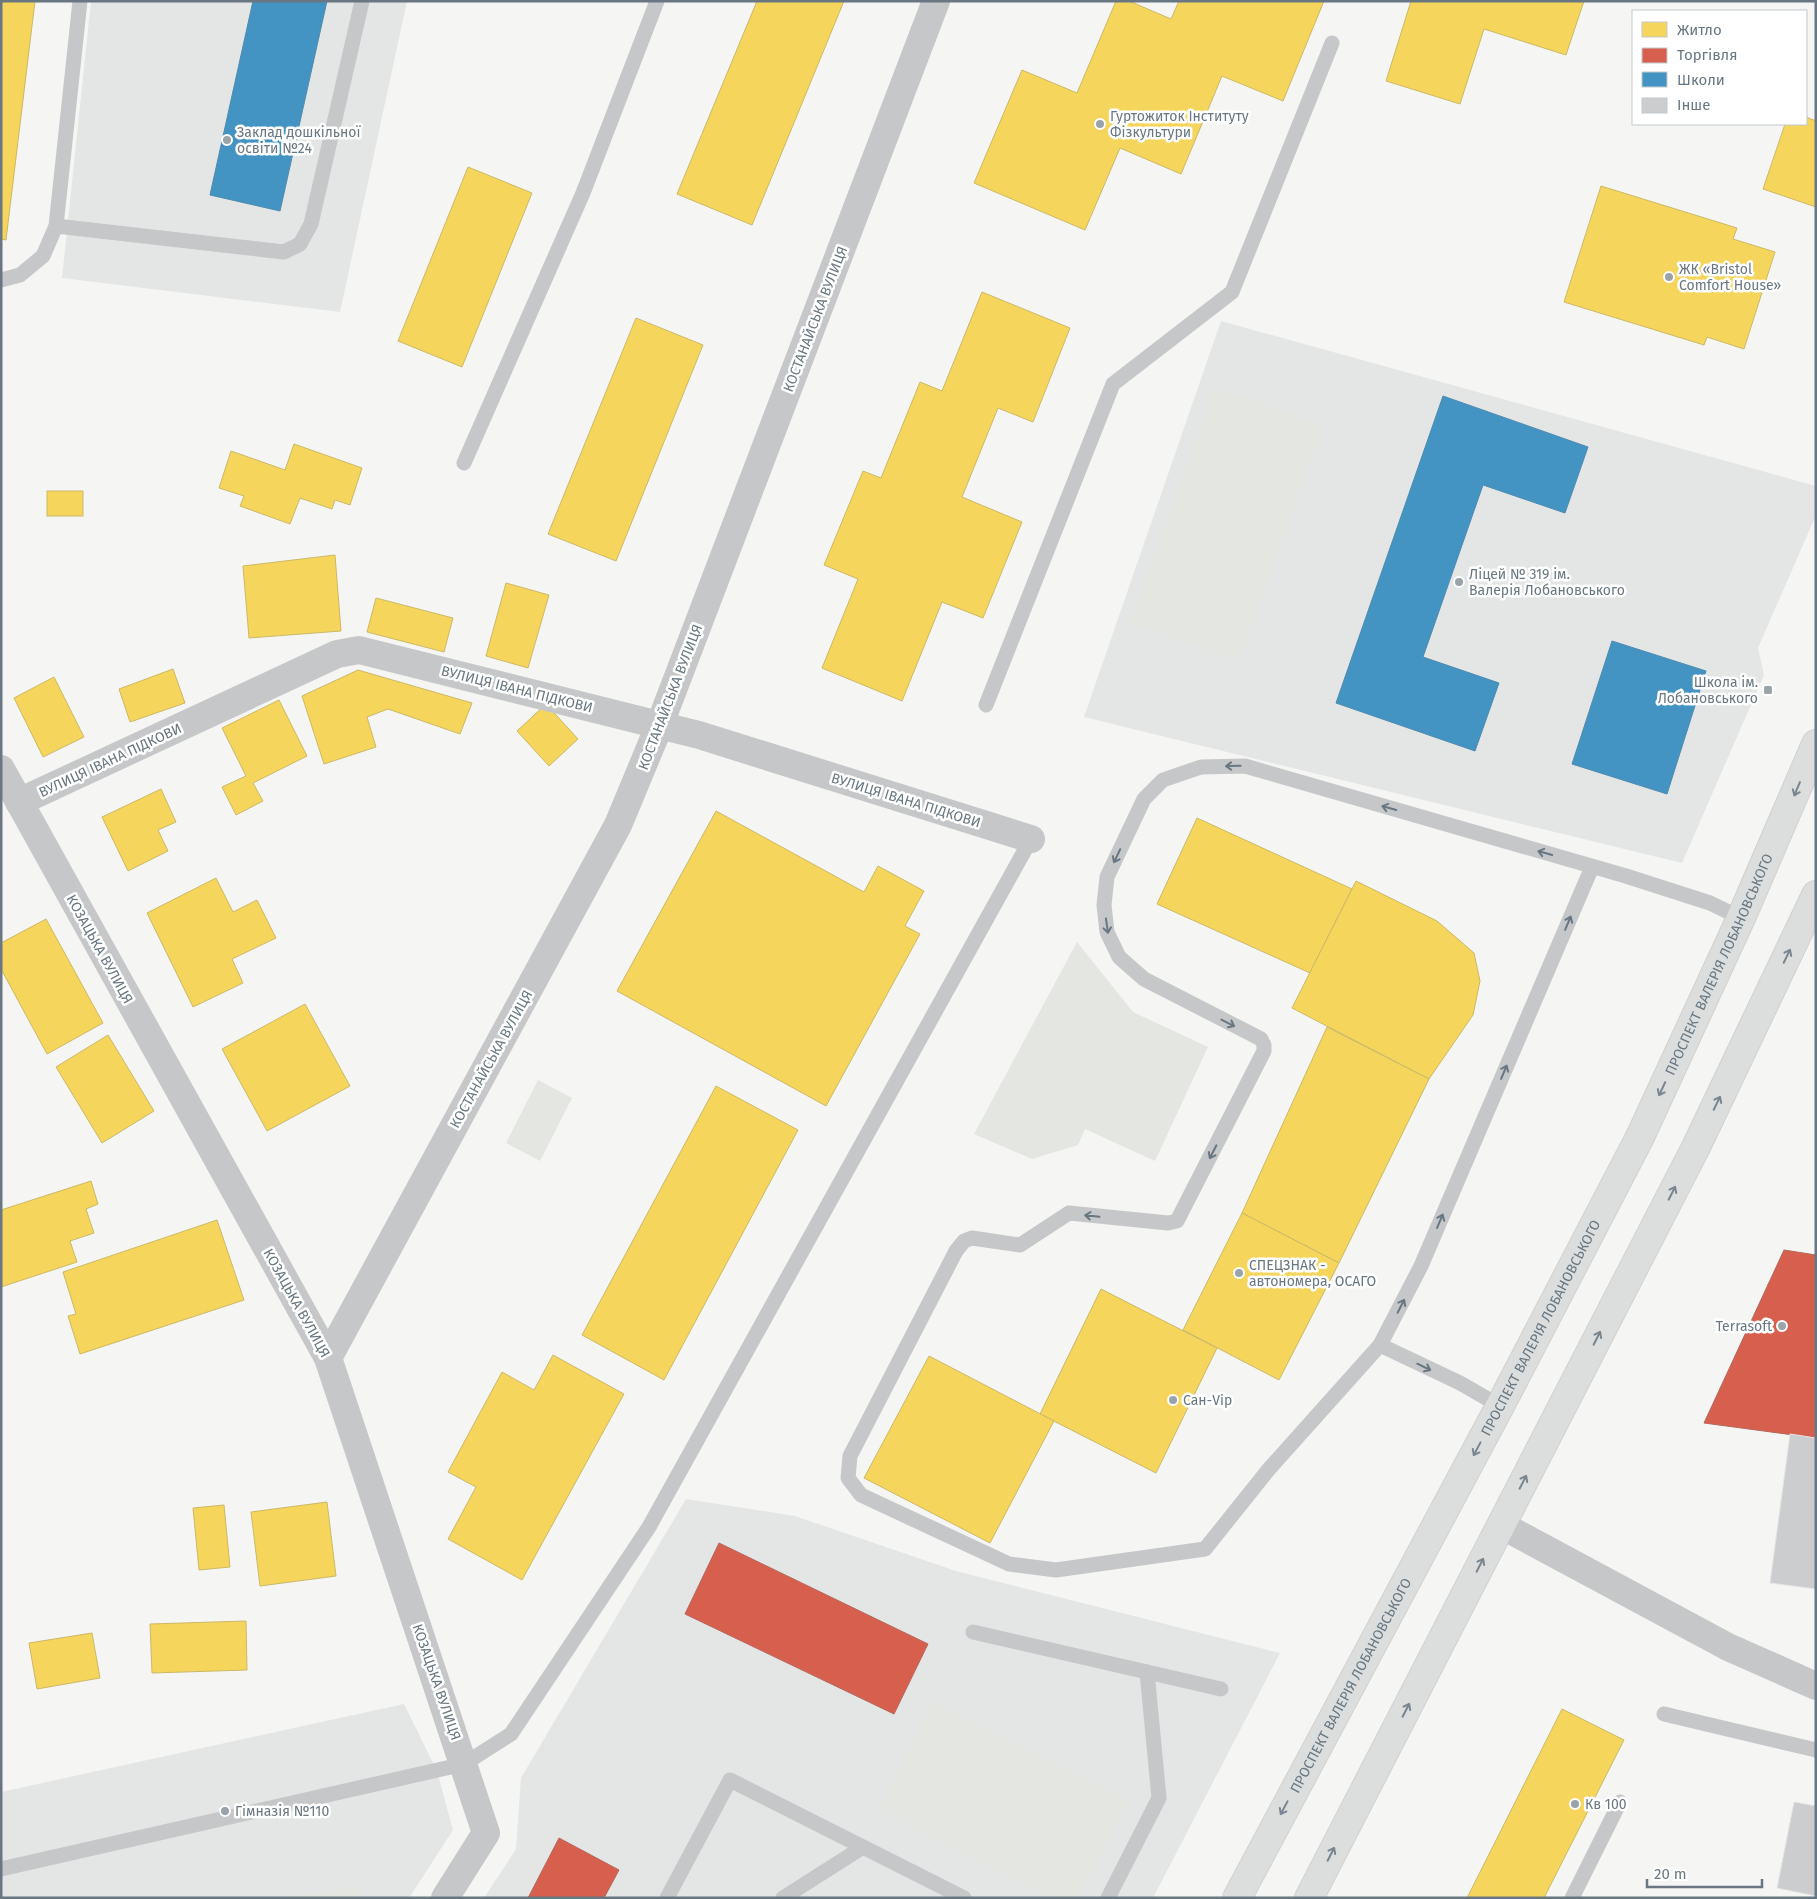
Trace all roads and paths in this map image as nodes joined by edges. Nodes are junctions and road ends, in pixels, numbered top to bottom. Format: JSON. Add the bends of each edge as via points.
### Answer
{"nodes":[{"id":1,"x":80,"y":1,"type":"edge"},
{"id":2,"x":362,"y":1,"type":"edge"},
{"id":3,"x":657,"y":1,"type":"edge"},
{"id":4,"x":936,"y":1,"type":"edge"},
{"id":5,"x":1332,"y":43,"type":"dead end"},
{"id":6,"x":56,"y":226,"type":"junction"},
{"id":7,"x":1,"y":280,"type":"edge"},
{"id":8,"x":464,"y":463,"type":"dead end"},
{"id":9,"x":986,"y":705,"type":"dead end"},
{"id":10,"x":660,"y":724,"type":"junction"},
{"id":11,"x":1816,"y":744,"type":"edge"},
{"id":12,"x":1,"y":769,"type":"edge"},
{"id":13,"x":19,"y":802,"type":"junction"},
{"id":14,"x":1031,"y":838,"type":"joint"},
{"id":15,"x":1592,"y":867,"type":"junction"},
{"id":16,"x":1816,"y":895,"type":"edge"},
{"id":17,"x":1741,"y":918,"type":"junction"},
{"id":18,"x":1380,"y":1345,"type":"junction"},
{"id":19,"x":328,"y":1358,"type":"junction"},
{"id":20,"x":1500,"y":1406,"type":"junction"},
{"id":21,"x":1501,"y":1526,"type":"junction"},
{"id":22,"x":973,"y":1632,"type":"dead end"},
{"id":23,"x":1146,"y":1672,"type":"junction"},
{"id":24,"x":1816,"y":1686,"type":"edge"},
{"id":25,"x":1221,"y":1690,"type":"dead end"},
{"id":26,"x":1664,"y":1714,"type":"dead end"},
{"id":27,"x":1816,"y":1750,"type":"edge"},
{"id":28,"x":464,"y":1764,"type":"junction"},
{"id":29,"x":1620,"y":1802,"type":"dead end"},
{"id":30,"x":863,"y":1847,"type":"junction"},
{"id":31,"x":1,"y":1869,"type":"edge"},
{"id":32,"x":445,"y":1898,"type":"edge"},
{"id":33,"x":667,"y":1898,"type":"edge"},
{"id":34,"x":783,"y":1898,"type":"edge"},
{"id":35,"x":964,"y":1898,"type":"edge"},
{"id":36,"x":1108,"y":1898,"type":"edge"},
{"id":37,"x":1236,"y":1898,"type":"edge"},
{"id":38,"x":1309,"y":1898,"type":"edge"},
{"id":39,"x":1572,"y":1898,"type":"edge"}],
"edges":[{"from":1,"to":6,"type":"lane"},
{"from":2,"to":6,"type":"lane","via":[[311,224],[300,244],[284,252]]},
{"from":3,"to":8,"type":"lane","via":[[582,193]]},
{"from":4,"to":10,"type":"street","name":"КОСТАНАЙСЬКА ВУЛИЦЯ"},
{"from":5,"to":9,"type":"lane","via":[[1232,292],[1113,384]]},
{"from":6,"to":7,"type":"lane","via":[[43,256],[20,275]]},
{"from":10,"to":13,"type":"street","name":"ВУЛИЦЯ ІВАНА ПІДКОВИ","via":[[359,650],[337,654]]},
{"from":10,"to":14,"type":"street","name":"ВУЛИЦЯ ІВАНА ПІДКОВИ"},
{"from":10,"to":19,"type":"street","name":"КОСТАНАЙСЬКА ВУЛИЦЯ","via":[[618,825]]},
{"from":11,"to":17,"type":"main road","name":"ПРОСПЕКТ ВАЛЕРІЯ ЛОБАНОВСЬКОГО","one_way":true},
{"from":12,"to":13,"type":"street","name":"КОЗАЦЬКА ВУЛИЦЯ"},
{"from":13,"to":19,"type":"street","name":"КОЗАЦЬКА ВУЛИЦЯ"},
{"from":14,"to":28,"type":"lane","via":[[650,1527],[511,1734]]},
{"from":15,"to":17,"type":"lane","via":[[1710,903]]},
{"from":18,"to":15,"type":"lane","one_way":true,"via":[[1421,1266]]},
{"from":15,"to":18,"type":"lane","one_way":true,"via":[[1245,766],[1201,767],[1163,780],[1144,799],[1107,877],[1104,905],[1107,932],[1119,957],[1144,979],[1261,1039],[1264,1051],[1177,1221],[1168,1223],[1069,1213],[1020,1245],[972,1238],[964,1241],[850,1456],[848,1478],[861,1495],[1009,1564],[1056,1570],[1205,1549],[1268,1469]]},
{"from":21,"to":16,"type":"main road","one_way":true,"via":[[1696,1147]]},
{"from":17,"to":20,"type":"main road","name":"ПРОСПЕКТ ВАЛЕРІЯ ЛОБАНОВСЬКОГО","one_way":true,"via":[[1640,1136]]},
{"from":18,"to":20,"type":"lane","one_way":true},
{"from":19,"to":28,"type":"street","name":"КОЗАЦЬКА ВУЛИЦЯ"},
{"from":20,"to":37,"type":"main road","name":"ПРОСПЕКТ ВАЛЕРІЯ ЛОБАНОВСЬКОГО","one_way":true},
{"from":21,"to":24,"type":"street","via":[[1728,1647]]},
{"from":38,"to":21,"type":"main road","one_way":true},
{"from":22,"to":23,"type":"lane"},
{"from":23,"to":25,"type":"lane"},
{"from":23,"to":36,"type":"lane","via":[[1159,1798]]},
{"from":26,"to":27,"type":"lane"},
{"from":28,"to":31,"type":"lane"},
{"from":28,"to":32,"type":"street","name":"КОЗАЦЬКА ВУЛИЦЯ","via":[[486,1833]]},
{"from":29,"to":39,"type":"lane"},
{"from":30,"to":33,"type":"lane","via":[[730,1780]]},
{"from":30,"to":34,"type":"lane"},
{"from":30,"to":35,"type":"lane"}]}
